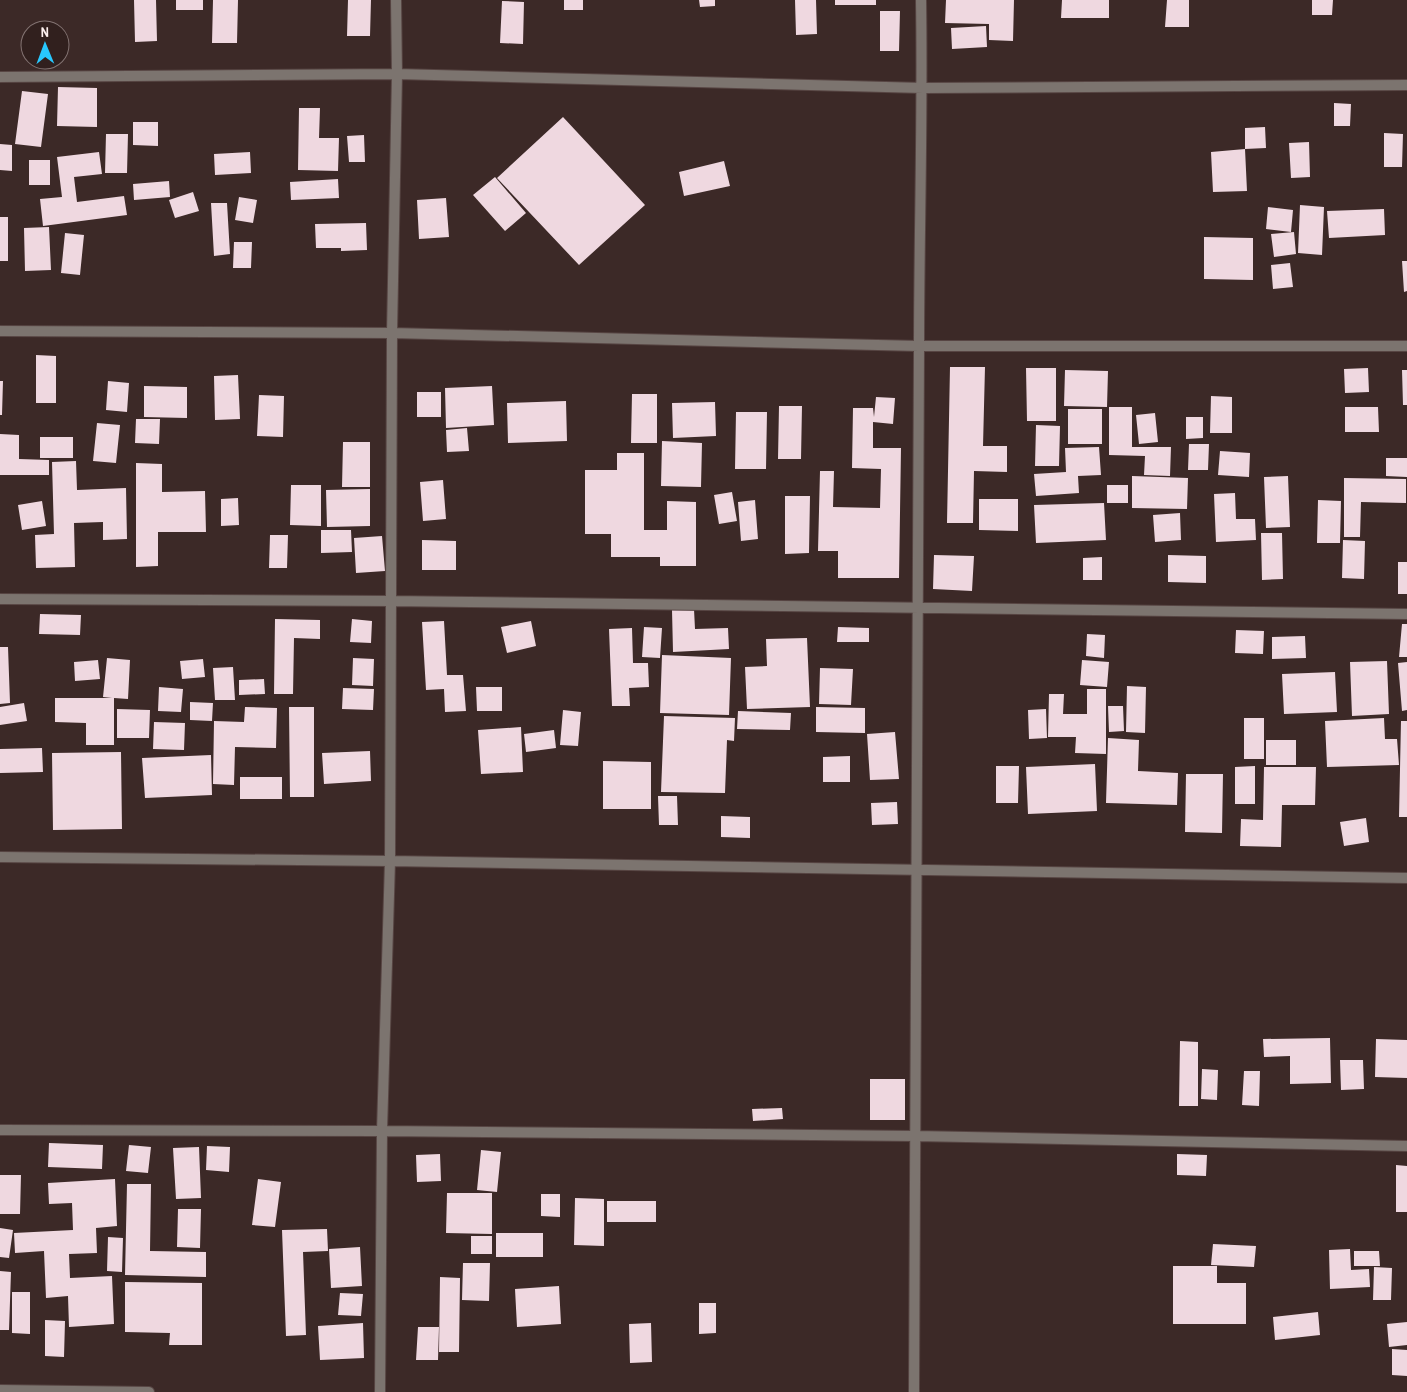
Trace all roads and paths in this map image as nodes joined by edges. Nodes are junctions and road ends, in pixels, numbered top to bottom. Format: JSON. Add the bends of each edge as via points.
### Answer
{"nodes":[{"id":1,"x":396,"y":0,"type":"edge"},
{"id":2,"x":921,"y":0,"type":"edge"},
{"id":3,"x":397,"y":74,"type":"junction"},
{"id":4,"x":0,"y":77,"type":"edge"},
{"id":5,"x":1407,"y":85,"type":"edge"},
{"id":6,"x":923,"y":88,"type":"junction"},
{"id":7,"x":0,"y":331,"type":"edge"},
{"id":8,"x":392,"y":333,"type":"junction"},
{"id":9,"x":919,"y":346,"type":"junction"},
{"id":10,"x":1407,"y":346,"type":"edge"},
{"id":11,"x":0,"y":599,"type":"edge"},
{"id":12,"x":391,"y":601,"type":"junction"},
{"id":13,"x":919,"y":609,"type":"junction"},
{"id":14,"x":1407,"y":614,"type":"edge"},
{"id":15,"x":0,"y":858,"type":"edge"},
{"id":16,"x":390,"y":860,"type":"junction"},
{"id":17,"x":916,"y":870,"type":"junction"},
{"id":18,"x":1407,"y":878,"type":"edge"},
{"id":19,"x":0,"y":1130,"type":"edge"},
{"id":20,"x":382,"y":1130,"type":"junction"},
{"id":21,"x":915,"y":1136,"type":"junction"},
{"id":22,"x":1407,"y":1146,"type":"edge"},
{"id":23,"x":0,"y":1390,"type":"edge"},
{"id":24,"x":148,"y":1392,"type":"edge"},
{"id":25,"x":380,"y":1392,"type":"edge"},
{"id":26,"x":914,"y":1392,"type":"edge"}],
"edges":[{"from":1,"to":3,"type":"street"},
{"from":2,"to":6,"type":"street"},
{"from":3,"to":4,"type":"street"},
{"from":3,"to":6,"type":"street"},
{"from":3,"to":8,"type":"street"},
{"from":5,"to":6,"type":"street"},
{"from":6,"to":9,"type":"street"},
{"from":7,"to":8,"type":"street"},
{"from":8,"to":9,"type":"street"},
{"from":8,"to":12,"type":"street"},
{"from":9,"to":10,"type":"street"},
{"from":9,"to":13,"type":"street"},
{"from":11,"to":12,"type":"street"},
{"from":12,"to":13,"type":"street"},
{"from":12,"to":16,"type":"street"},
{"from":13,"to":14,"type":"street"},
{"from":13,"to":17,"type":"street"},
{"from":15,"to":16,"type":"street"},
{"from":16,"to":17,"type":"street"},
{"from":16,"to":20,"type":"street"},
{"from":17,"to":18,"type":"street"},
{"from":17,"to":21,"type":"street"},
{"from":19,"to":20,"type":"street"},
{"from":20,"to":21,"type":"street"},
{"from":20,"to":25,"type":"street"},
{"from":21,"to":22,"type":"street"},
{"from":21,"to":26,"type":"street"},
{"from":23,"to":24,"type":"street"}]}
